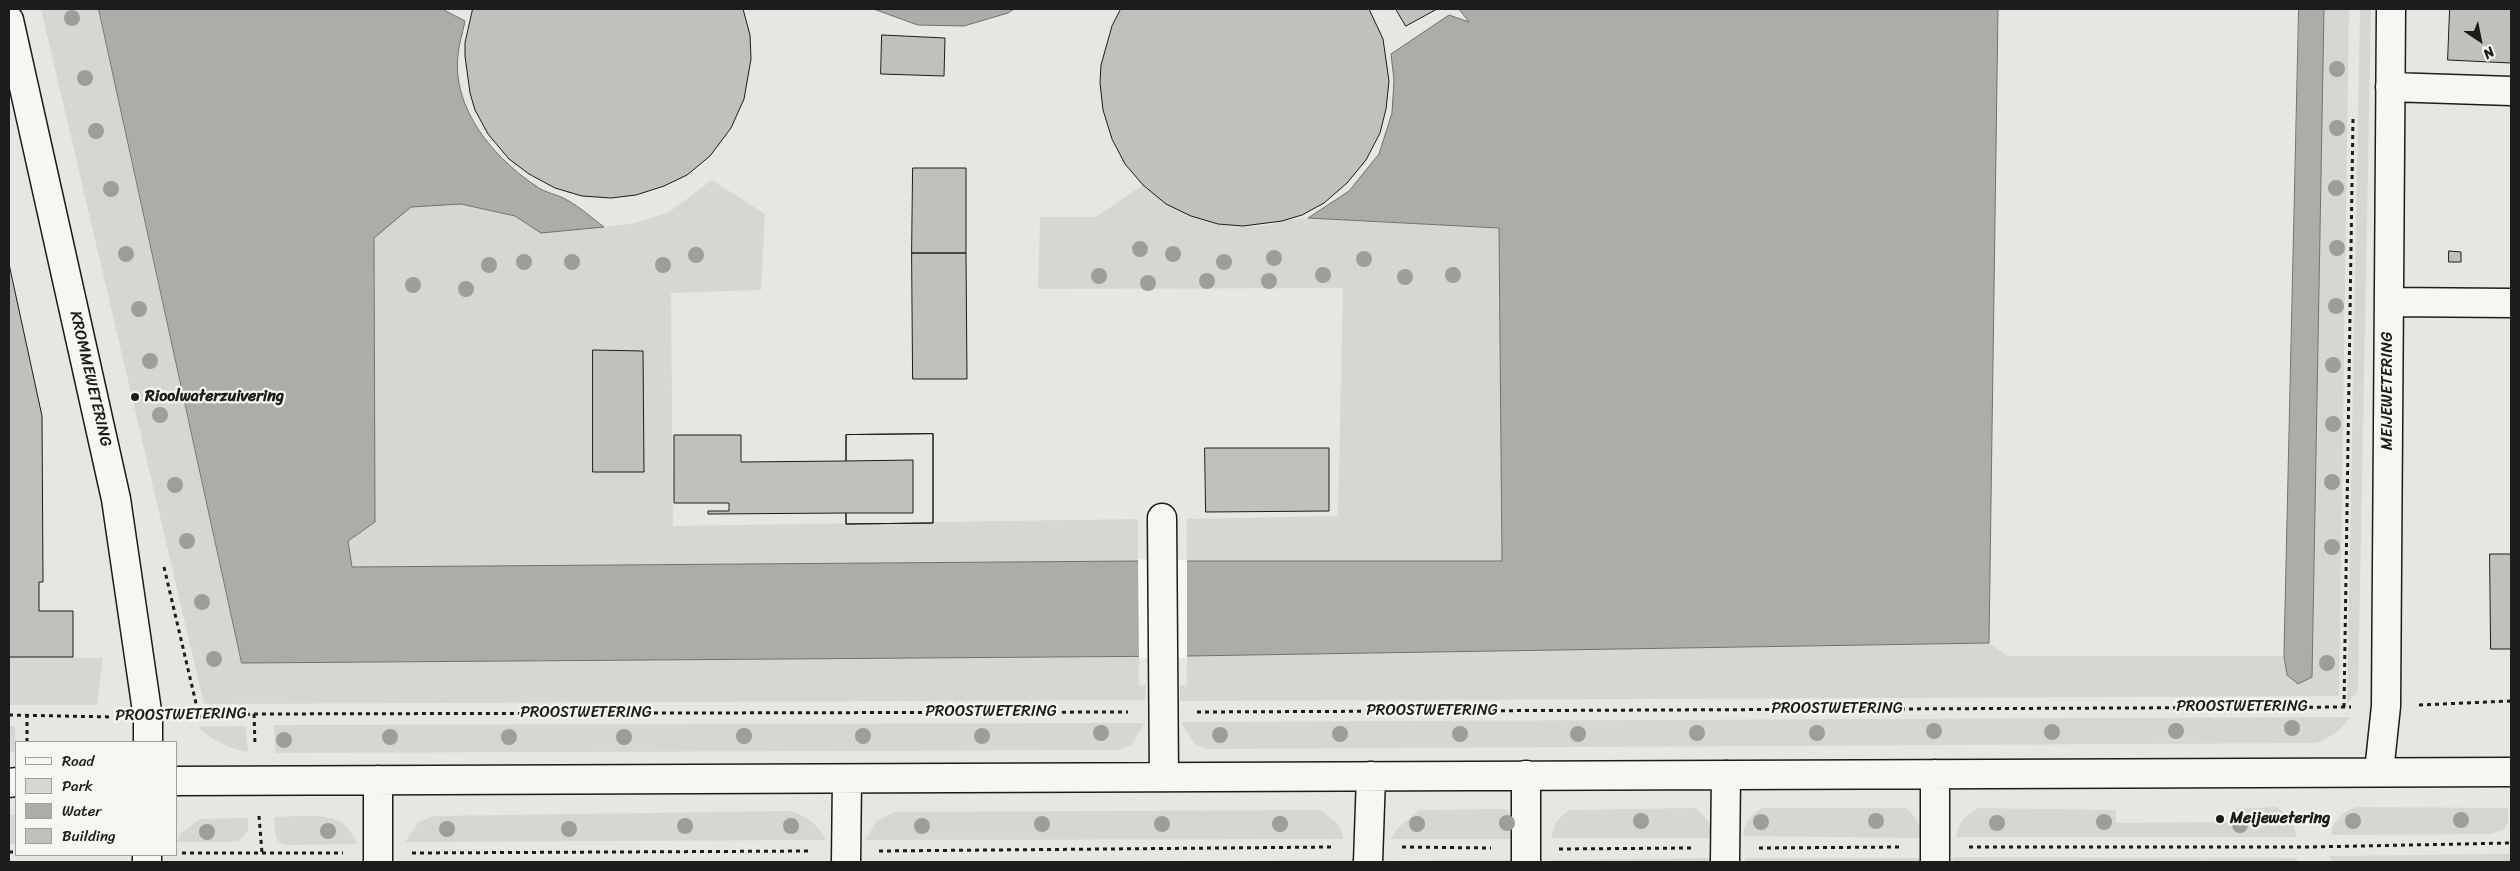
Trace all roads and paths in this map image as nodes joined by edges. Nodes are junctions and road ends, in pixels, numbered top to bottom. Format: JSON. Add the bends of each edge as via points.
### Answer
{"nodes":[{"id":1,"x":2391,"y":9,"type":"edge"},
{"id":2,"x":9,"y":20,"type":"edge"},
{"id":3,"x":2390,"y":87,"type":"junction"},
{"id":4,"x":2511,"y":90,"type":"edge"},
{"id":5,"x":2353,"y":108,"type":"dead end"},
{"id":6,"x":2389,"y":302,"type":"junction"},
{"id":7,"x":2511,"y":303,"type":"edge"},
{"id":8,"x":1162,"y":518,"type":"dead end"},
{"id":9,"x":1163,"y":699,"type":"junction"},
{"id":10,"x":2511,"y":701,"type":"edge"},
{"id":11,"x":2386,"y":706,"type":"junction"},
{"id":12,"x":2344,"y":707,"type":"junction"},
{"id":13,"x":9,"y":715,"type":"edge"},
{"id":14,"x":28,"y":715,"type":"junction"},
{"id":15,"x":148,"y":730,"type":"edge"},
{"id":16,"x":27,"y":741,"type":"edge"},
{"id":17,"x":2379,"y":772,"type":"junction"},
{"id":18,"x":2511,"y":772,"type":"edge"},
{"id":19,"x":1935,"y":774,"type":"junction"},
{"id":20,"x":1726,"y":775,"type":"junction"},
{"id":21,"x":1371,"y":776,"type":"junction"},
{"id":22,"x":1526,"y":776,"type":"junction"},
{"id":23,"x":1164,"y":777,"type":"junction"},
{"id":24,"x":847,"y":778,"type":"junction"},
{"id":25,"x":378,"y":780,"type":"junction"},
{"id":26,"x":178,"y":781,"type":"edge"},
{"id":27,"x":378,"y":862,"type":"edge"},
{"id":28,"x":846,"y":862,"type":"edge"},
{"id":29,"x":1368,"y":862,"type":"edge"},
{"id":30,"x":1526,"y":862,"type":"edge"},
{"id":31,"x":1725,"y":862,"type":"edge"},
{"id":32,"x":1935,"y":862,"type":"edge"}],
"edges":[{"from":1,"to":3,"type":"street","name":"MEIJEWETERING"},
{"from":2,"to":15,"type":"street","name":"KROMMEWETERING","via":[[116,499]]},
{"from":3,"to":4,"type":"street"},
{"from":3,"to":6,"type":"street","name":"MEIJEWETERING"},
{"from":5,"to":12,"type":"path"},
{"from":6,"to":7,"type":"street"},
{"from":6,"to":11,"type":"street","name":"MEIJEWETERING"},
{"from":8,"to":9,"type":"street"},
{"from":9,"to":12,"type":"path","name":"PROOSTWETERING"},
{"from":9,"to":15,"type":"path","name":"PROOSTWETERING","via":[[274,714]]},
{"from":9,"to":23,"type":"street"},
{"from":10,"to":11,"type":"path","name":"PROOSTWETERING"},
{"from":11,"to":12,"type":"path","name":"PROOSTWETERING"},
{"from":11,"to":17,"type":"street","name":"MEIJEWETERING"},
{"from":13,"to":14,"type":"path","name":"PROOSTWETERING"},
{"from":14,"to":15,"type":"path","name":"PROOSTWETERING"},
{"from":14,"to":16,"type":"path"},
{"from":17,"to":18,"type":"street"},
{"from":17,"to":19,"type":"street"},
{"from":19,"to":20,"type":"street"},
{"from":19,"to":32,"type":"street"},
{"from":20,"to":22,"type":"street"},
{"from":20,"to":31,"type":"street"},
{"from":21,"to":22,"type":"street"},
{"from":21,"to":23,"type":"street"},
{"from":21,"to":29,"type":"street"},
{"from":22,"to":30,"type":"street"},
{"from":23,"to":24,"type":"street"},
{"from":24,"to":25,"type":"street"},
{"from":24,"to":28,"type":"street"},
{"from":25,"to":26,"type":"street"},
{"from":25,"to":27,"type":"street"}]}
